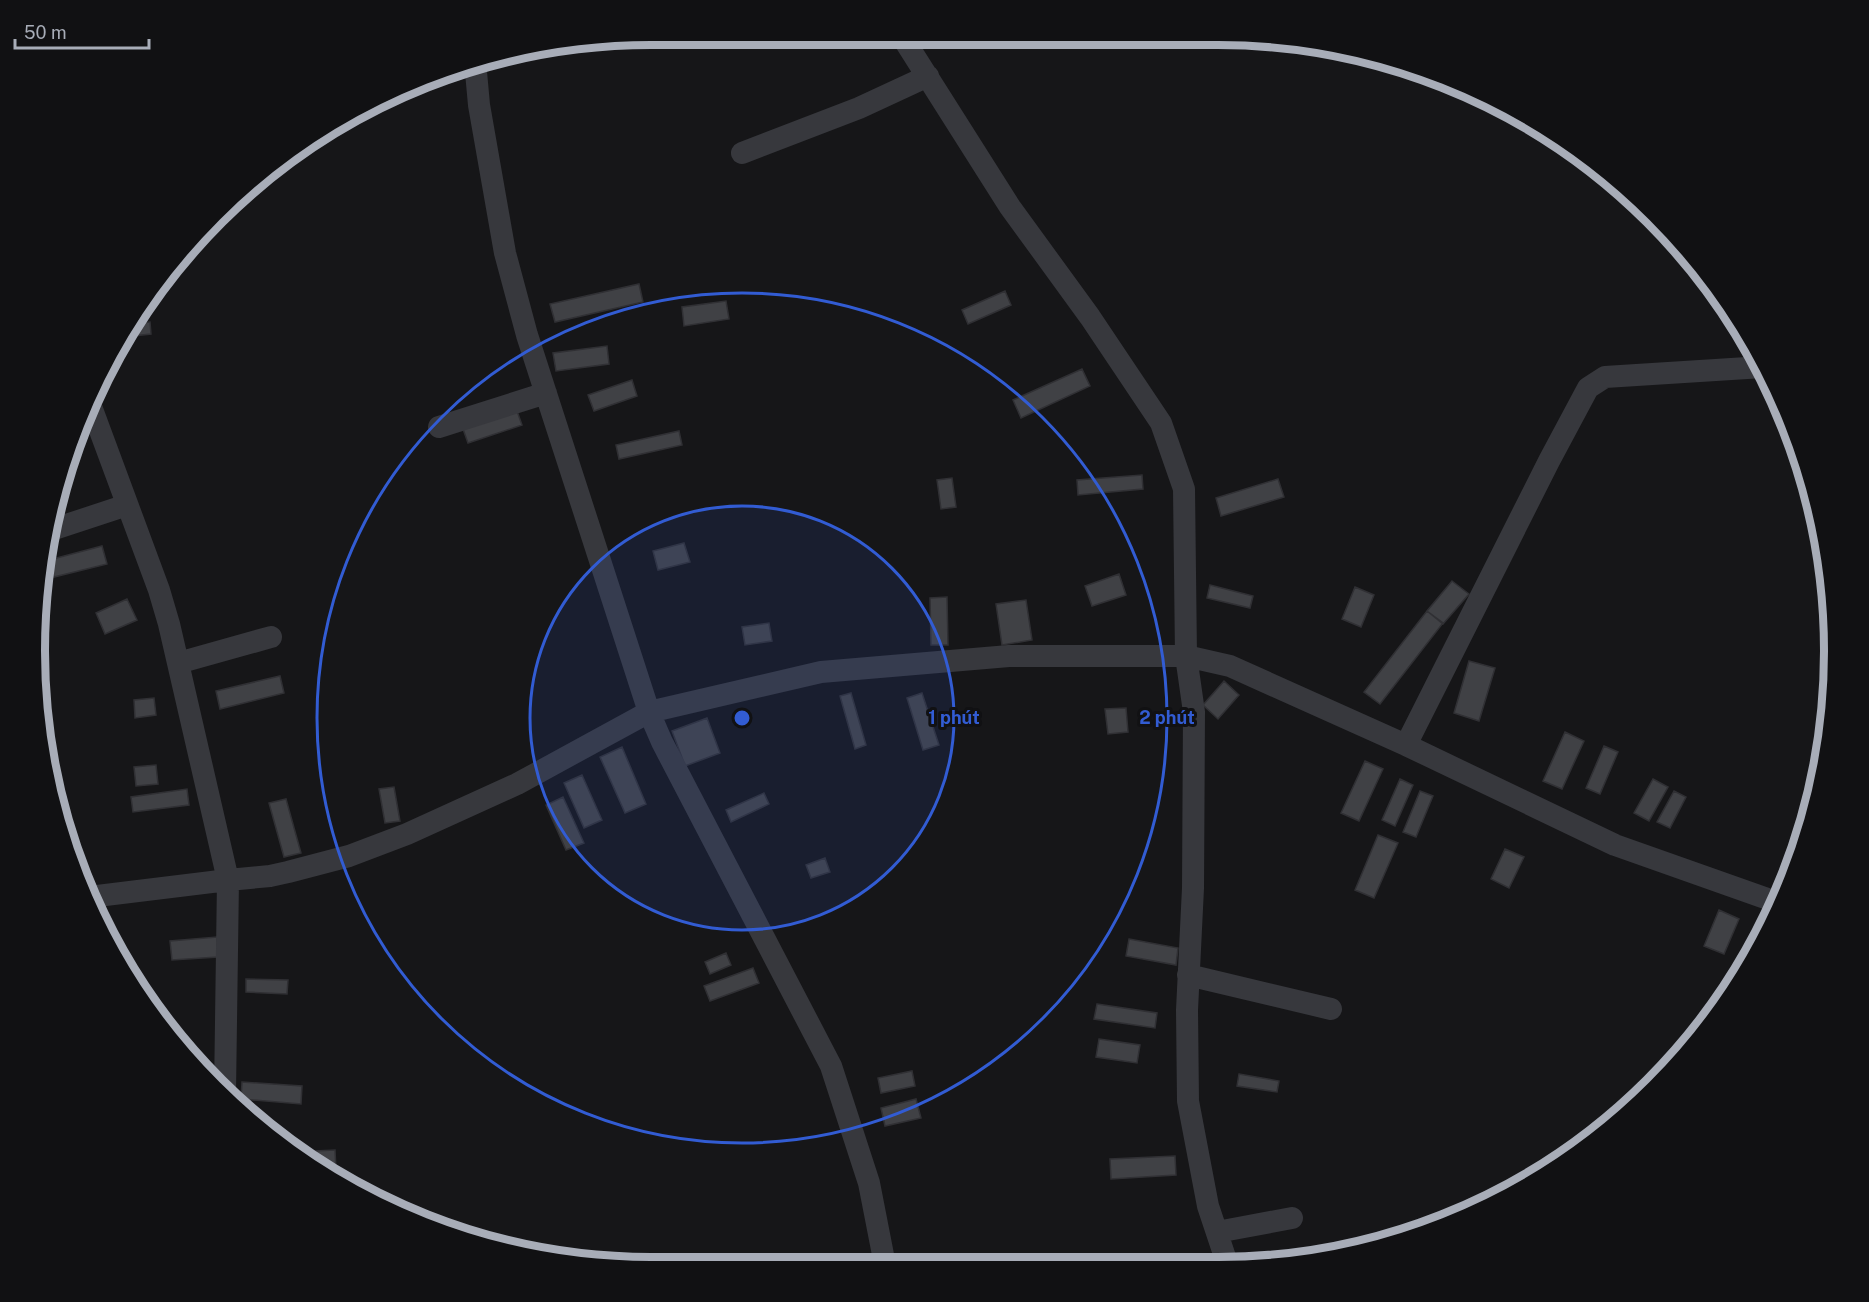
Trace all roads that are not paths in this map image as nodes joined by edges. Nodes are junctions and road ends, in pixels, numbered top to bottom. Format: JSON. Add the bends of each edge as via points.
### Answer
{"nodes":[{"id":1,"x":908,"y":45,"type":"edge"},
{"id":2,"x":476,"y":71,"type":"edge"},
{"id":3,"x":928,"y":76,"type":"junction"},
{"id":4,"x":742,"y":153,"type":"dead end"},
{"id":5,"x":1754,"y":368,"type":"edge"},
{"id":6,"x":546,"y":393,"type":"junction"},
{"id":7,"x":94,"y":413,"type":"edge"},
{"id":8,"x":439,"y":427,"type":"dead end"},
{"id":9,"x":127,"y":505,"type":"junction"},
{"id":10,"x":58,"y":528,"type":"edge"},
{"id":11,"x":271,"y":637,"type":"dead end"},
{"id":12,"x":1186,"y":656,"type":"junction"},
{"id":13,"x":178,"y":663,"type":"junction"},
{"id":14,"x":649,"y":712,"type":"junction"},
{"id":15,"x":1406,"y":745,"type":"junction"},
{"id":16,"x":228,"y":880,"type":"junction"},
{"id":17,"x":97,"y":896,"type":"edge"},
{"id":18,"x":1770,"y":900,"type":"edge"},
{"id":19,"x":1188,"y":975,"type":"junction"},
{"id":20,"x":1331,"y":1009,"type":"dead end"},
{"id":21,"x":225,"y":1083,"type":"edge"},
{"id":22,"x":1292,"y":1218,"type":"dead end"},
{"id":23,"x":1217,"y":1232,"type":"junction"},
{"id":24,"x":883,"y":1257,"type":"edge"},
{"id":25,"x":1225,"y":1257,"type":"edge"}],
"edges":[{"from":1,"to":3,"type":"street"},
{"from":2,"to":6,"type":"street","via":[[505,253]]},
{"from":3,"to":4,"type":"street","via":[[860,108]]},
{"from":3,"to":12,"type":"street","via":[[1010,207],[1090,316],[1161,423],[1184,489]]},
{"from":5,"to":15,"type":"street","via":[[1605,376],[1588,387]]},
{"from":6,"to":8,"type":"street"},
{"from":6,"to":14,"type":"street"},
{"from":7,"to":9,"type":"street"},
{"from":9,"to":10,"type":"street"},
{"from":9,"to":13,"type":"street","via":[[159,590]]},
{"from":11,"to":13,"type":"street"},
{"from":12,"to":14,"type":"street","via":[[1009,656],[821,672]]},
{"from":12,"to":15,"type":"street","via":[[1230,666]]},
{"from":12,"to":19,"type":"street","via":[[1194,712]]},
{"from":13,"to":16,"type":"street"},
{"from":14,"to":16,"type":"street","via":[[517,784],[406,834],[349,856],[270,876]]},
{"from":14,"to":24,"type":"street","via":[[831,1066],[869,1183]]},
{"from":15,"to":18,"type":"street","via":[[1615,844]]},
{"from":16,"to":17,"type":"street"},
{"from":16,"to":21,"type":"street"},
{"from":19,"to":20,"type":"street"},
{"from":19,"to":23,"type":"street","via":[[1188,1101],[1208,1206]]},
{"from":22,"to":23,"type":"street"},
{"from":23,"to":25,"type":"street"}]}
